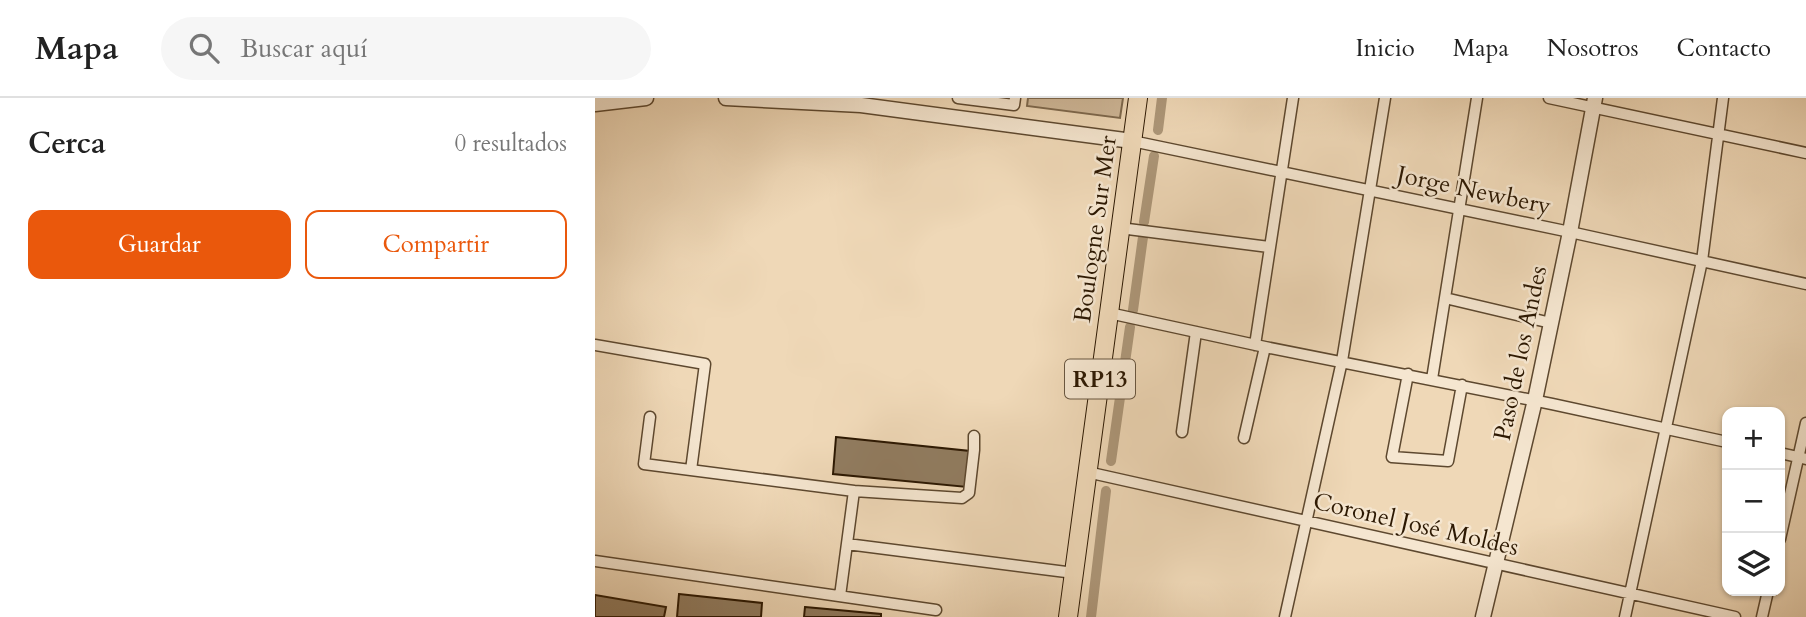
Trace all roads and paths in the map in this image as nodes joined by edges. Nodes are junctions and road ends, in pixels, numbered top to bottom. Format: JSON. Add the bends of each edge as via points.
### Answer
{"nodes":[{"id":1,"x":646,"y":98,"type":"edge"},
{"id":2,"x":726,"y":98,"type":"edge"},
{"id":3,"x":960,"y":98,"type":"edge"},
{"id":4,"x":1138,"y":98,"type":"edge"},
{"id":5,"x":1293,"y":98,"type":"edge"},
{"id":6,"x":1385,"y":98,"type":"edge"},
{"id":7,"x":1477,"y":98,"type":"edge"},
{"id":8,"x":1549,"y":98,"type":"edge"},
{"id":9,"x":1723,"y":98,"type":"edge"},
{"id":10,"x":1014,"y":102,"type":"edge"},
{"id":11,"x":1594,"y":103,"type":"edge"},
{"id":12,"x":595,"y":104,"type":"edge"},
{"id":13,"x":1717,"y":134,"type":"junction"},
{"id":14,"x":1132,"y":141,"type":"junction"},
{"id":15,"x":1806,"y":153,"type":"edge"},
{"id":16,"x":1281,"y":172,"type":"junction"},
{"id":17,"x":1370,"y":190,"type":"junction"},
{"id":18,"x":1459,"y":209,"type":"junction"},
{"id":19,"x":1120,"y":228,"type":"junction"},
{"id":20,"x":1570,"y":232,"type":"junction"},
{"id":21,"x":1269,"y":247,"type":"junction"},
{"id":22,"x":1702,"y":261,"type":"junction"},
{"id":23,"x":1806,"y":284,"type":"edge"},
{"id":24,"x":1445,"y":298,"type":"junction"},
{"id":25,"x":1108,"y":313,"type":"junction"},
{"id":26,"x":1551,"y":323,"type":"junction"},
{"id":27,"x":1196,"y":332,"type":"junction"},
{"id":28,"x":595,"y":345,"type":"edge"},
{"id":29,"x":1260,"y":346,"type":"junction"},
{"id":30,"x":1342,"y":361,"type":"junction"},
{"id":31,"x":1408,"y":374,"type":"junction"},
{"id":32,"x":1432,"y":379,"type":"junction"},
{"id":33,"x":1462,"y":385,"type":"junction"},
{"id":34,"x":1535,"y":400,"type":"junction"},
{"id":35,"x":650,"y":418,"type":"dead end"},
{"id":36,"x":1806,"y":423,"type":"edge"},
{"id":37,"x":1665,"y":428,"type":"junction"},
{"id":38,"x":1182,"y":432,"type":"dead end"},
{"id":39,"x":974,"y":436,"type":"dead end"},
{"id":40,"x":1244,"y":438,"type":"dead end"},
{"id":41,"x":1722,"y":441,"type":"edge"},
{"id":42,"x":1802,"y":458,"type":"edge"},
{"id":43,"x":691,"y":470,"type":"junction"},
{"id":44,"x":1087,"y":472,"type":"junction"},
{"id":45,"x":854,"y":491,"type":"junction"},
{"id":46,"x":1307,"y":521,"type":"junction"},
{"id":47,"x":1782,"y":533,"type":"edge"},
{"id":48,"x":847,"y":544,"type":"junction"},
{"id":49,"x":595,"y":561,"type":"edge"},
{"id":50,"x":1496,"y":563,"type":"junction"},
{"id":51,"x":1074,"y":573,"type":"junction"},
{"id":52,"x":1630,"y":593,"type":"junction"},
{"id":53,"x":1767,"y":596,"type":"edge"},
{"id":54,"x":840,"y":597,"type":"junction"},
{"id":55,"x":936,"y":610,"type":"dead end"},
{"id":56,"x":1068,"y":617,"type":"edge"},
{"id":57,"x":1285,"y":617,"type":"edge"},
{"id":58,"x":1483,"y":617,"type":"edge"},
{"id":59,"x":1625,"y":617,"type":"edge"},
{"id":60,"x":1735,"y":617,"type":"edge"},
{"id":61,"x":1762,"y":617,"type":"edge"}],
"edges":[{"from":1,"to":12,"type":"street"},
{"from":2,"to":14,"type":"street","via":[[861,105]]},
{"from":3,"to":10,"type":"street"},
{"from":4,"to":14,"type":"main road","name":"Boulogne Sur Mer","number":"RP13"},
{"from":5,"to":16,"type":"street"},
{"from":6,"to":17,"type":"street"},
{"from":7,"to":18,"type":"street"},
{"from":8,"to":11,"type":"street"},
{"from":9,"to":13,"type":"street"},
{"from":11,"to":13,"type":"street"},
{"from":11,"to":20,"type":"street","name":"Paso de los Andes"},
{"from":13,"to":15,"type":"street"},
{"from":13,"to":22,"type":"street"},
{"from":14,"to":16,"type":"street","name":"Jorge Newbery"},
{"from":14,"to":19,"type":"main road","name":"Boulogne Sur Mer","number":"RP13"},
{"from":16,"to":17,"type":"street","name":"Jorge Newbery"},
{"from":16,"to":21,"type":"street"},
{"from":17,"to":18,"type":"street","name":"Jorge Newbery"},
{"from":17,"to":30,"type":"street"},
{"from":18,"to":20,"type":"street","name":"Jorge Newbery"},
{"from":18,"to":24,"type":"street"},
{"from":19,"to":21,"type":"street"},
{"from":19,"to":25,"type":"main road","name":"Boulogne Sur Mer","number":"RP13"},
{"from":20,"to":22,"type":"street","name":"Jorge Newbery"},
{"from":20,"to":26,"type":"street","name":"Paso de los Andes"},
{"from":21,"to":29,"type":"street"},
{"from":22,"to":23,"type":"street","name":"Jorge Newbery"},
{"from":22,"to":37,"type":"street"},
{"from":24,"to":26,"type":"street"},
{"from":24,"to":32,"type":"street"},
{"from":25,"to":27,"type":"street"},
{"from":25,"to":44,"type":"main road","name":"Boulogne Sur Mer","number":"RP13"},
{"from":26,"to":34,"type":"street","name":"Paso de los Andes"},
{"from":27,"to":29,"type":"street"},
{"from":27,"to":38,"type":"street"},
{"from":28,"to":43,"type":"street","via":[[705,364]]},
{"from":29,"to":30,"type":"street"},
{"from":29,"to":40,"type":"street"},
{"from":30,"to":31,"type":"street"},
{"from":30,"to":46,"type":"street"},
{"from":31,"to":32,"type":"street"},
{"from":31,"to":33,"type":"street","via":[[1392,457],[1448,461]]},
{"from":32,"to":33,"type":"street"},
{"from":33,"to":34,"type":"street"},
{"from":34,"to":37,"type":"street"},
{"from":34,"to":50,"type":"street","name":"Paso de los Andes"},
{"from":35,"to":43,"type":"street","via":[[644,464]]},
{"from":36,"to":42,"type":"street"},
{"from":37,"to":41,"type":"street"},
{"from":37,"to":52,"type":"street"},
{"from":39,"to":45,"type":"street","via":[[969,493],[962,498]]},
{"from":42,"to":47,"type":"street"},
{"from":43,"to":45,"type":"street"},
{"from":44,"to":46,"type":"street","name":"Coronel José Moldes"},
{"from":44,"to":51,"type":"main road","name":"Boulogne Sur Mer","number":"RP13"},
{"from":45,"to":48,"type":"street"},
{"from":46,"to":50,"type":"street","name":"Coronel José Moldes"},
{"from":46,"to":57,"type":"street"},
{"from":48,"to":51,"type":"street"},
{"from":48,"to":54,"type":"street"},
{"from":49,"to":54,"type":"street"},
{"from":50,"to":52,"type":"street","name":"Coronel José Moldes"},
{"from":50,"to":58,"type":"street","name":"Paso de los Andes"},
{"from":51,"to":56,"type":"main road","name":"Boulogne Sur Mer","number":"RP13"},
{"from":52,"to":59,"type":"street"},
{"from":52,"to":60,"type":"street","name":"Coronel José Moldes"},
{"from":53,"to":61,"type":"street"},
{"from":54,"to":55,"type":"street"}]}
